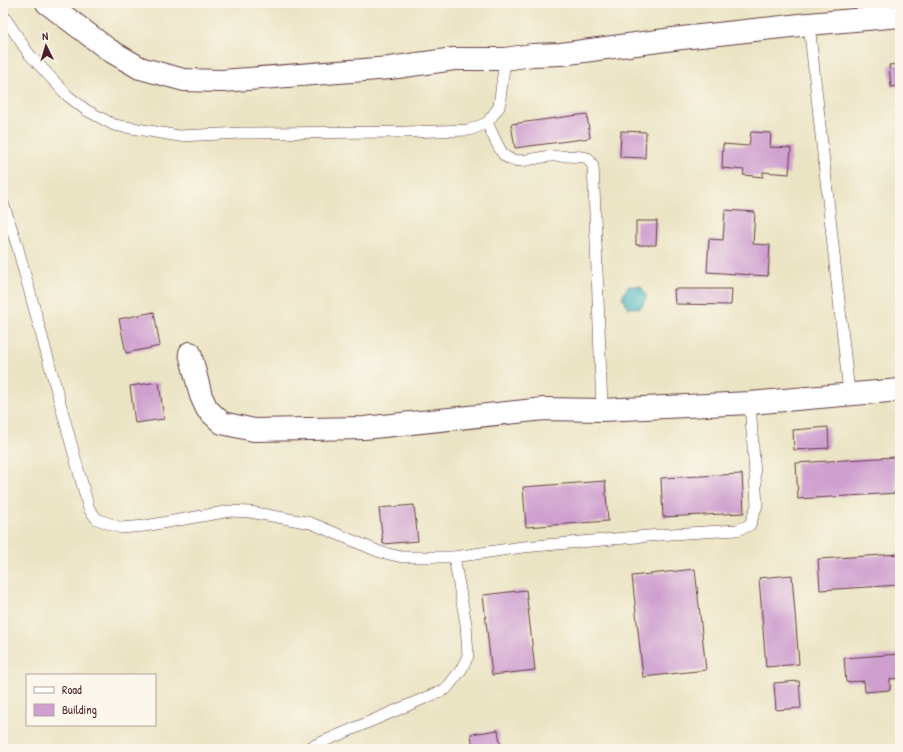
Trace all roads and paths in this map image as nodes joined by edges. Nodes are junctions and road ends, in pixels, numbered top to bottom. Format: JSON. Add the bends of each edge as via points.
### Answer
{"nodes":[{"id":1,"x":47,"y":3,"type":"edge"},
{"id":2,"x":3,"y":15,"type":"edge"},
{"id":3,"x":900,"y":16,"type":"edge"},
{"id":4,"x":809,"y":24,"type":"junction"},
{"id":5,"x":505,"y":59,"type":"junction"},
{"id":6,"x":487,"y":123,"type":"junction"},
{"id":7,"x":3,"y":203,"type":"edge"},
{"id":8,"x":190,"y":353,"type":"dead end"},
{"id":9,"x":900,"y":390,"type":"edge"},
{"id":10,"x":849,"y":393,"type":"junction"},
{"id":11,"x":750,"y":403,"type":"junction"},
{"id":12,"x":602,"y":410,"type":"junction"},
{"id":13,"x":454,"y":557,"type":"junction"},
{"id":14,"x":306,"y":749,"type":"edge"}],
"edges":[{"from":1,"to":5,"type":"street","via":[[109,50],[140,68],[184,80],[260,79],[390,68],[454,59]]},
{"from":2,"to":6,"type":"lane","via":[[30,54],[68,96],[86,110],[114,125],[179,136],[469,130]]},
{"from":3,"to":4,"type":"street"},
{"from":4,"to":5,"type":"street"},
{"from":4,"to":10,"type":"lane"},
{"from":5,"to":6,"type":"lane","via":[[499,107]]},
{"from":6,"to":12,"type":"lane","via":[[504,156],[518,162],[549,156],[577,156],[588,158],[592,166]]},
{"from":7,"to":13,"type":"lane","via":[[17,245],[89,509],[97,519],[121,528],[230,511],[250,512],[311,523],[380,552],[402,557]]},
{"from":8,"to":12,"type":"street","via":[[207,409],[222,423],[254,430],[364,428],[544,409]]},
{"from":9,"to":10,"type":"street"},
{"from":10,"to":11,"type":"street"},
{"from":11,"to":12,"type":"street"},
{"from":11,"to":13,"type":"lane","via":[[757,505],[750,525],[737,530],[523,547]]},
{"from":13,"to":14,"type":"lane","via":[[466,624],[468,656],[461,670],[446,688]]}]}
